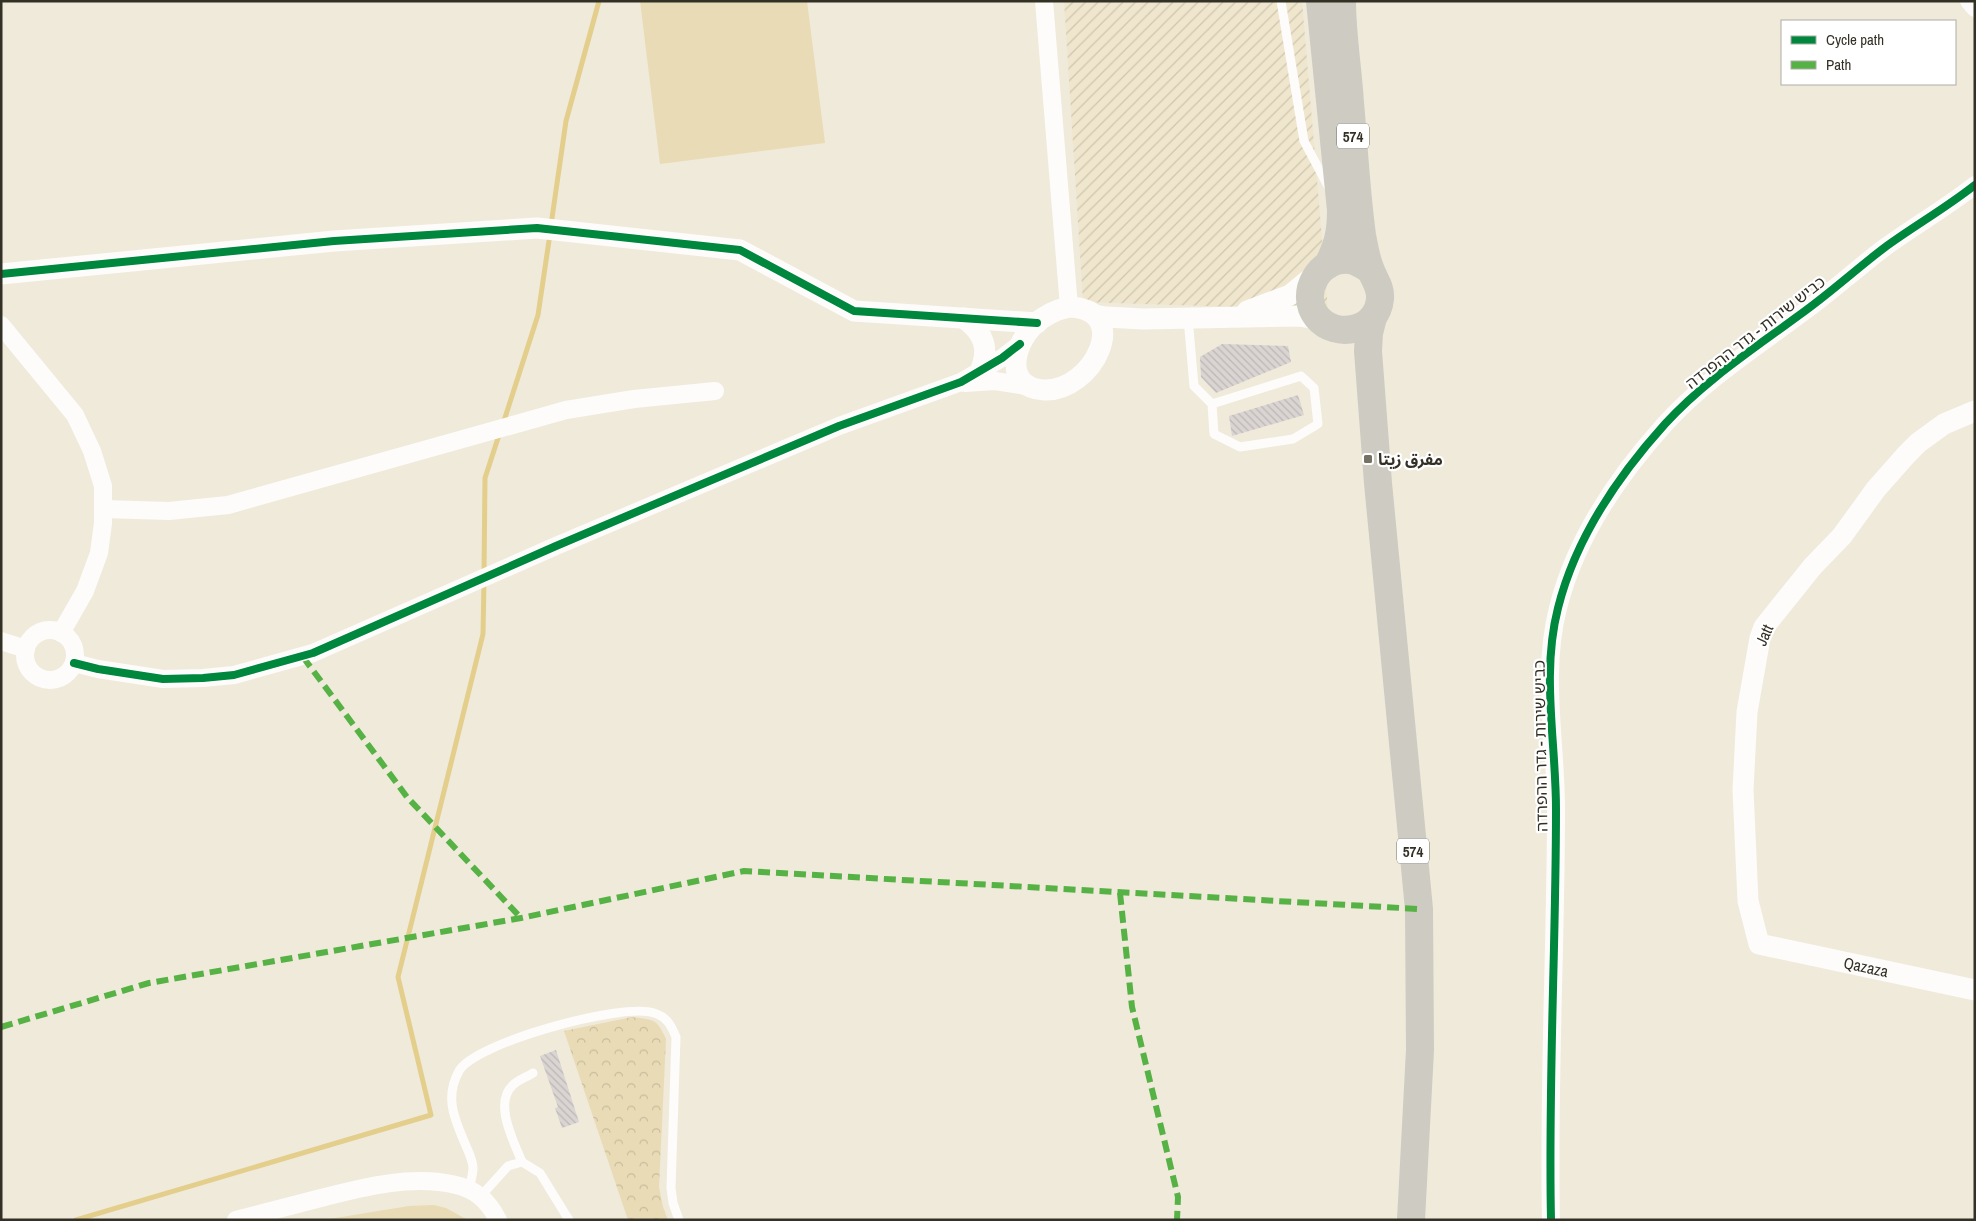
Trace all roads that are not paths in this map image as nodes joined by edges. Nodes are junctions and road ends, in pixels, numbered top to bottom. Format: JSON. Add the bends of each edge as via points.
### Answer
{"nodes":[{"id":1,"x":1044,"y":1,"type":"edge"},
{"id":2,"x":1281,"y":1,"type":"edge"},
{"id":3,"x":1320,"y":1,"type":"edge"},
{"id":4,"x":1342,"y":1,"type":"edge"},
{"id":5,"x":1969,"y":1,"type":"edge"},
{"id":6,"x":1975,"y":8,"type":"edge"},
{"id":7,"x":1975,"y":185,"type":"edge"},
{"id":8,"x":1341,"y":210,"type":"junction"},
{"id":9,"x":1323,"y":268,"type":"junction"},
{"id":10,"x":1370,"y":270,"type":"junction"},
{"id":11,"x":1,"y":274,"type":"edge"},
{"id":12,"x":1069,"y":307,"type":"junction"},
{"id":13,"x":1094,"y":314,"type":"junction"},
{"id":14,"x":1230,"y":316,"type":"junction"},
{"id":15,"x":1372,"y":317,"type":"junction"},
{"id":16,"x":964,"y":318,"type":"junction"},
{"id":17,"x":1188,"y":318,"type":"junction"},
{"id":18,"x":1143,"y":319,"type":"junction"},
{"id":19,"x":1036,"y":323,"type":"junction"},
{"id":20,"x":1326,"y":324,"type":"junction"},
{"id":21,"x":1,"y":325,"type":"edge"},
{"id":22,"x":1020,"y":344,"type":"junction"},
{"id":23,"x":1101,"y":348,"type":"junction"},
{"id":24,"x":980,"y":372,"type":"junction"},
{"id":25,"x":955,"y":384,"type":"junction"},
{"id":26,"x":1027,"y":386,"type":"junction"},
{"id":27,"x":715,"y":391,"type":"dead end"},
{"id":28,"x":1212,"y":404,"type":"junction"},
{"id":29,"x":1975,"y":411,"type":"edge"},
{"id":30,"x":1378,"y":483,"type":"junction"},
{"id":31,"x":103,"y":509,"type":"junction"},
{"id":32,"x":61,"y":633,"type":"junction"},
{"id":33,"x":1,"y":642,"type":"edge"},
{"id":34,"x":26,"y":649,"type":"junction"},
{"id":35,"x":74,"y":663,"type":"junction"},
{"id":36,"x":1758,"y":944,"type":"joint"},
{"id":37,"x":1975,"y":990,"type":"edge"},
{"id":38,"x":533,"y":1073,"type":"dead end"},
{"id":39,"x":522,"y":1162,"type":"junction"},
{"id":40,"x":474,"y":1193,"type":"junction"},
{"id":41,"x":236,"y":1220,"type":"edge"},
{"id":42,"x":498,"y":1220,"type":"edge"},
{"id":43,"x":568,"y":1220,"type":"edge"},
{"id":44,"x":679,"y":1220,"type":"edge"},
{"id":45,"x":1411,"y":1220,"type":"edge"},
{"id":46,"x":1551,"y":1220,"type":"edge"}],
"edges":[{"from":1,"to":12,"type":"street"},
{"from":2,"to":8,"type":"lane","via":[[1304,141]]},
{"from":3,"to":8,"type":"main road","number":"574"},
{"from":4,"to":10,"type":"main road","number":"574","via":[[1361,227]]},
{"from":5,"to":6,"type":"street"},
{"from":7,"to":46,"type":"street","name":"כביש שירות - גדר ההפרדה","via":[[1887,246],[1727,368],[1680,409],[1618,485],[1591,528],[1569,575],[1558,608],[1550,670],[1556,805]]},
{"from":8,"to":9,"type":"main road","number":"574","via":[[1337,245]]},
{"from":9,"to":10,"type":"main road","via":[[1338,260],[1350,260]]},
{"from":9,"to":14,"type":"street","via":[[1290,295]]},
{"from":9,"to":20,"type":"main road","number":"574","via":[[1310,293],[1311,305]]},
{"from":10,"to":15,"type":"main road","number":"574","via":[[1380,290],[1380,302]]},
{"from":11,"to":16,"type":"street","via":[[334,241],[537,228],[740,250],[854,311]]},
{"from":12,"to":13,"type":"street"},
{"from":12,"to":19,"type":"street","via":[[1054,311]]},
{"from":13,"to":18,"type":"street"},
{"from":13,"to":23,"type":"street","via":[[1101,326]]},
{"from":14,"to":17,"type":"street"},
{"from":14,"to":20,"type":"street","via":[[1300,316]]},
{"from":15,"to":20,"type":"main road","via":[[1359,328],[1347,330]]},
{"from":15,"to":30,"type":"main road","number":"574","via":[[1368,350]]},
{"from":16,"to":19,"type":"street"},
{"from":16,"to":24,"type":"street","via":[[981,334],[985,347],[985,361]]},
{"from":17,"to":18,"type":"street"},
{"from":17,"to":28,"type":"lane","via":[[1194,386]]},
{"from":18,"to":23,"type":"street","via":[[1124,327]]},
{"from":19,"to":22,"type":"street"},
{"from":20,"to":30,"type":"main road","number":"574","via":[[1349,351],[1355,368]]},
{"from":21,"to":31,"type":"street","via":[[75,415],[92,451],[103,486]]},
{"from":22,"to":24,"type":"street"},
{"from":22,"to":26,"type":"street","via":[[1016,367],[1021,381]]},
{"from":23,"to":26,"type":"street","via":[[1088,369],[1067,385],[1046,390]]},
{"from":24,"to":25,"type":"street"},
{"from":25,"to":26,"type":"street","via":[[995,381]]},
{"from":25,"to":35,"type":"street","via":[[838,426],[284,663],[234,675],[163,679]]},
{"from":27,"to":31,"type":"street","via":[[634,398],[566,410],[228,506],[169,511]]},
{"from":28,"to":28,"type":"lane","via":[[1301,376],[1314,388],[1318,424],[1293,439],[1240,446],[1214,434]]},
{"from":29,"to":36,"type":"street","name":"Jatt","via":[[1944,424],[1907,454],[1764,627],[1747,712],[1743,790],[1748,901]]},
{"from":30,"to":45,"type":"main road","number":"574","via":[[1419,910],[1420,1050]]},
{"from":31,"to":32,"type":"street","via":[[99,553],[85,590]]},
{"from":32,"to":34,"type":"street","via":[[46,630],[37,633]]},
{"from":32,"to":35,"type":"street","via":[[74,646]]},
{"from":33,"to":34,"type":"street"},
{"from":34,"to":35,"type":"street","via":[[29,668],[41,678],[49,680],[64,675]]},
{"from":36,"to":37,"type":"street","name":"Qazaza"},
{"from":38,"to":39,"type":"lane","via":[[512,1086],[504,1101],[505,1116]]},
{"from":39,"to":40,"type":"lane","via":[[508,1166]]},
{"from":39,"to":43,"type":"lane","via":[[540,1173]]},
{"from":40,"to":41,"type":"street","via":[[456,1185],[429,1182],[367,1186]]},
{"from":40,"to":42,"type":"street","via":[[488,1202]]},
{"from":40,"to":44,"type":"lane","via":[[473,1168],[450,1102],[452,1083],[460,1068],[484,1051],[562,1024],[621,1011],[654,1013],[670,1022],[676,1037],[671,1188]]}]}
